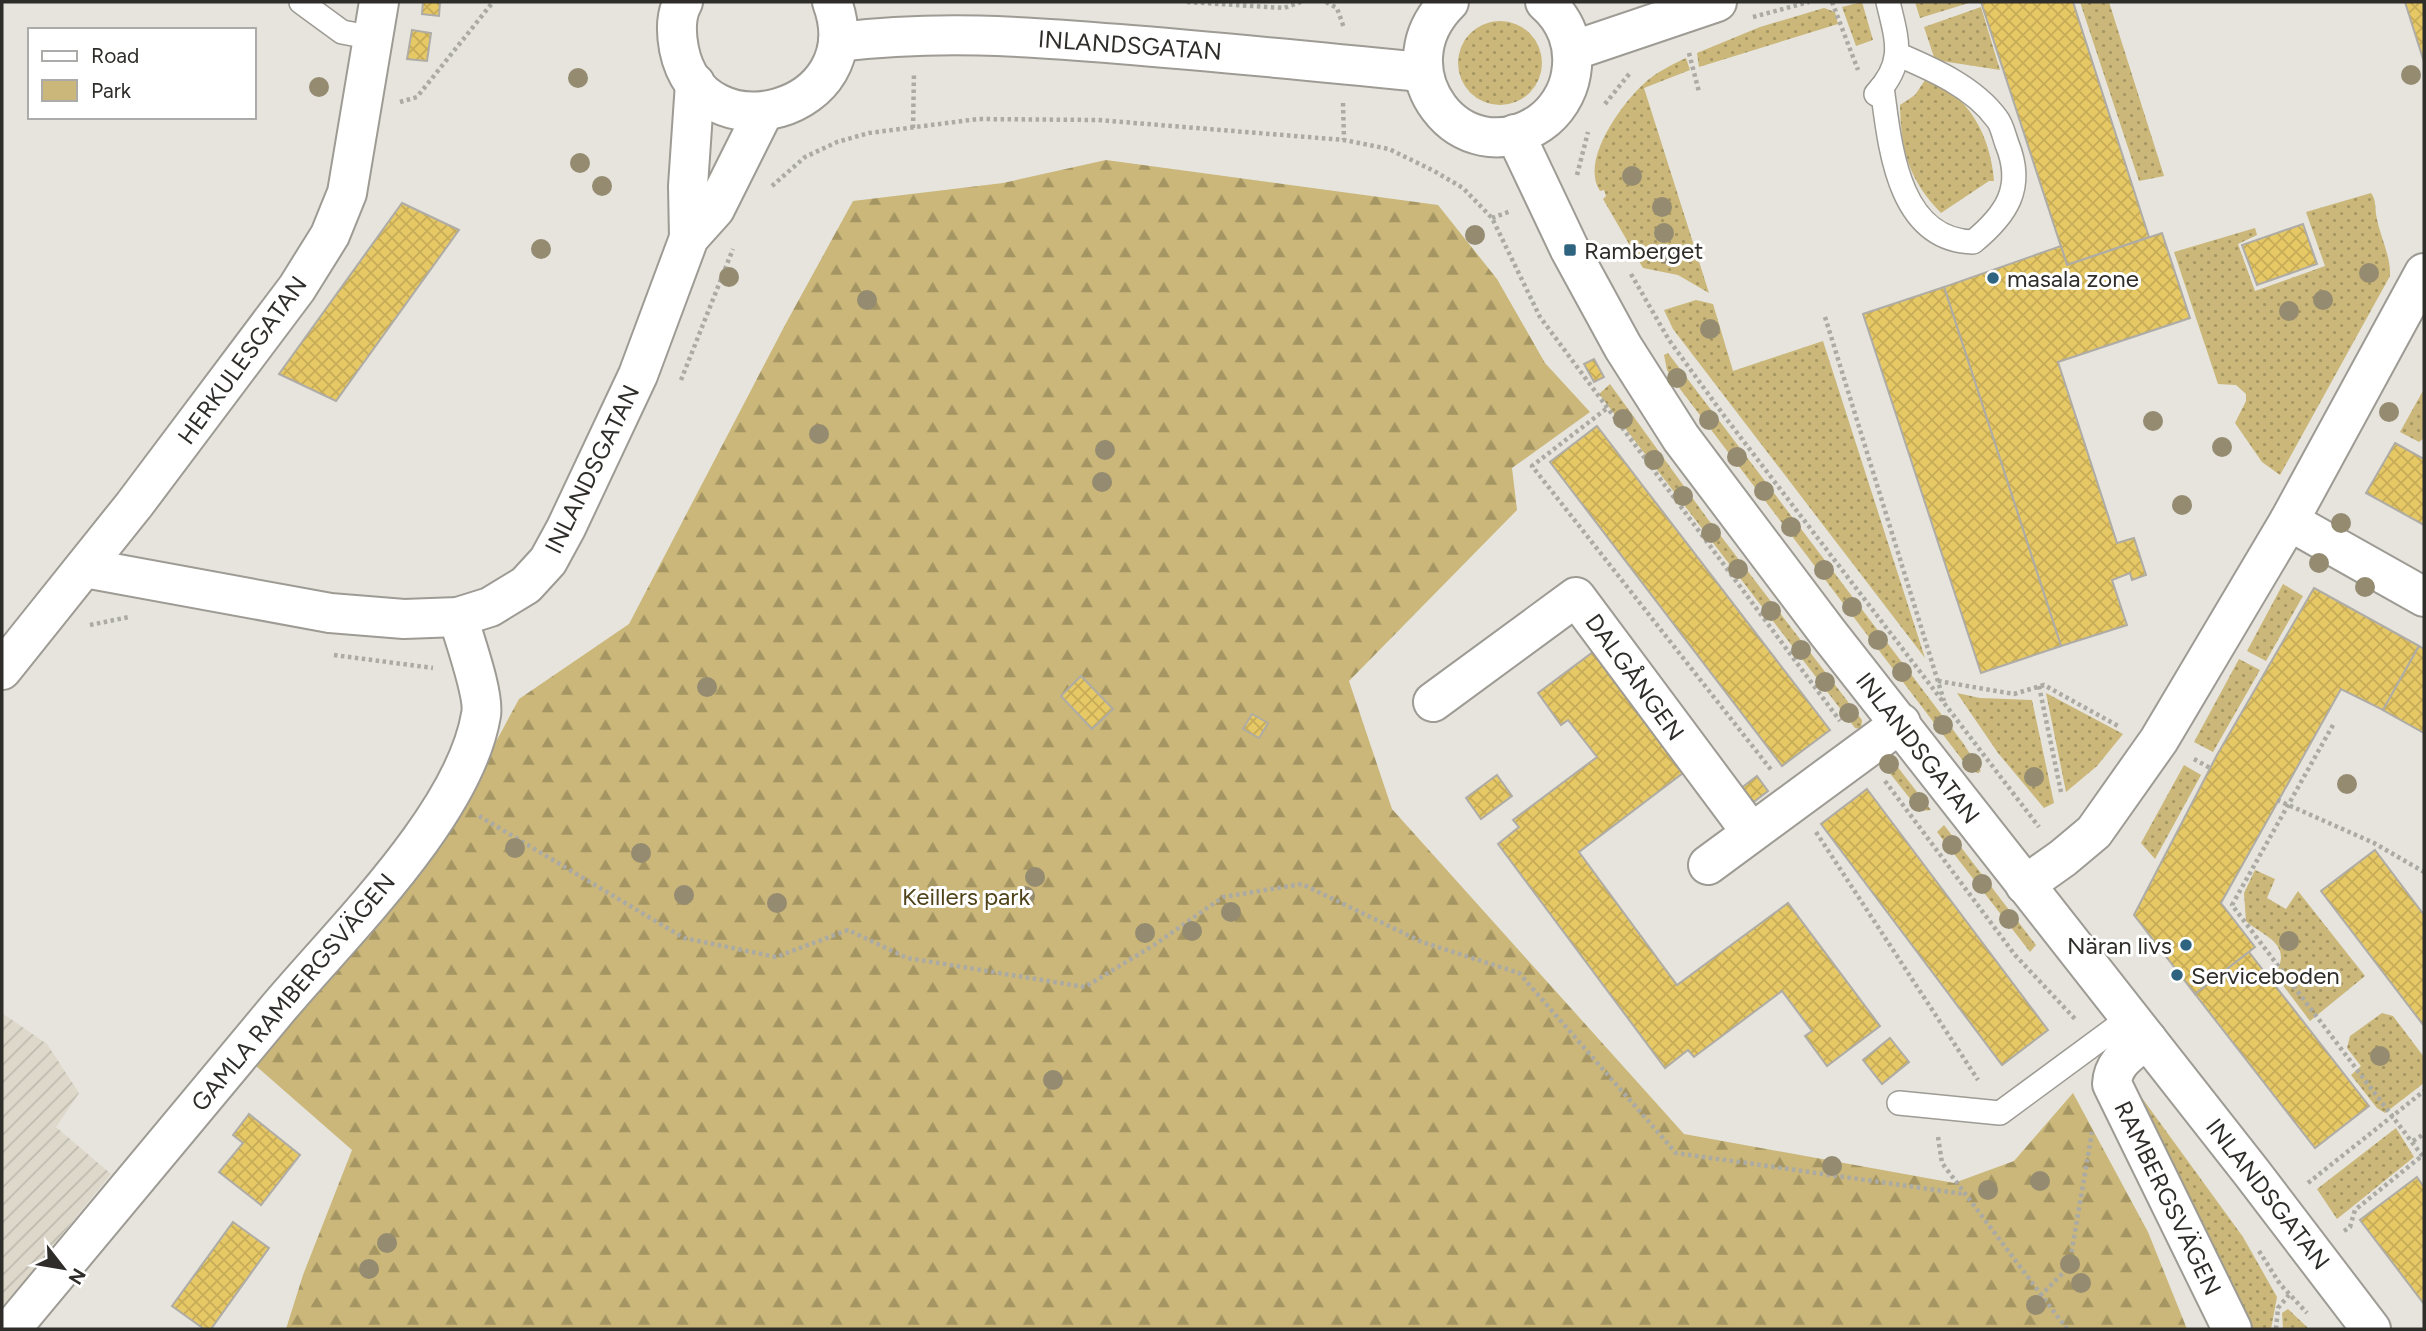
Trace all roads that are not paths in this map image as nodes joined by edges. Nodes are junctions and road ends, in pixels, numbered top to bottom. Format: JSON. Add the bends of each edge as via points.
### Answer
{"nodes":[{"id":1,"x":301,"y":2,"type":"edge"},
{"id":2,"x":682,"y":2,"type":"edge"},
{"id":3,"x":832,"y":2,"type":"edge"},
{"id":4,"x":1449,"y":2,"type":"edge"},
{"id":5,"x":1545,"y":2,"type":"edge"},
{"id":6,"x":1888,"y":2,"type":"edge"},
{"id":7,"x":1729,"y":12,"type":"edge"},
{"id":8,"x":376,"y":20,"type":"edge"},
{"id":9,"x":838,"y":42,"type":"junction"},
{"id":10,"x":1572,"y":51,"type":"junction"},
{"id":11,"x":1897,"y":54,"type":"junction"},
{"id":12,"x":1422,"y":72,"type":"junction"},
{"id":13,"x":695,"y":83,"type":"junction"},
{"id":14,"x":763,"y":113,"type":"junction"},
{"id":15,"x":1515,"y":134,"type":"junction"},
{"id":16,"x":689,"y":238,"type":"junction"},
{"id":17,"x":2424,"y":273,"type":"edge"},
{"id":18,"x":2289,"y":521,"type":"junction"},
{"id":19,"x":85,"y":568,"type":"junction"},
{"id":20,"x":2424,"y":597,"type":"edge"},
{"id":21,"x":458,"y":618,"type":"junction"},
{"id":22,"x":9,"y":647,"type":"edge"},
{"id":23,"x":1433,"y":702,"type":"dead end"},
{"id":24,"x":1901,"y":723,"type":"junction"},
{"id":25,"x":1751,"y":832,"type":"junction"},
{"id":26,"x":1708,"y":865,"type":"dead end"},
{"id":27,"x":2025,"y":885,"type":"junction"},
{"id":28,"x":2138,"y":1028,"type":"junction"},
{"id":29,"x":1899,"y":1103,"type":"dead end"},
{"id":30,"x":10,"y":1329,"type":"edge"},
{"id":31,"x":2232,"y":1329,"type":"edge"},
{"id":32,"x":2371,"y":1329,"type":"edge"}],
"edges":[{"from":1,"to":8,"type":"lane","via":[[342,32]]},
{"from":2,"to":13,"type":"street","via":[[676,33],[681,60]]},
{"from":3,"to":9,"type":"street"},
{"from":4,"to":12,"type":"street","via":[[1430,24]]},
{"from":5,"to":10,"type":"street","via":[[1566,28]]},
{"from":6,"to":11,"type":"lane"},
{"from":7,"to":10,"type":"street"},
{"from":8,"to":19,"type":"street","name":"HERKULESGATAN","via":[[347,193],[330,235],[297,288]]},
{"from":9,"to":12,"type":"street","name":"INLANDSGATAN","via":[[902,34],[982,33]]},
{"from":9,"to":14,"type":"street","via":[[829,68],[813,91],[790,106]]},
{"from":10,"to":15,"type":"street","via":[[1570,82],[1555,110]]},
{"from":11,"to":11,"type":"lane","via":[[1890,79],[1880,90],[1899,180],[1917,215],[1932,230],[1957,242],[1973,242],[2007,208],[2014,184],[2012,157],[1997,119],[1940,72]]},
{"from":12,"to":15,"type":"street","via":[[1433,102],[1455,124],[1484,135]]},
{"from":13,"to":14,"type":"street","via":[[713,100],[737,110]]},
{"from":13,"to":16,"type":"street","name":"INLANDSGATAN"},
{"from":14,"to":16,"type":"street","name":"INLANDSGATAN","via":[[715,209]]},
{"from":15,"to":24,"type":"street","name":"INLANDSGATAN","via":[[1616,335],[1681,438]]},
{"from":16,"to":21,"type":"street","name":"INLANDSGATAN","via":[[638,375],[548,561],[526,585],[490,607]]},
{"from":17,"to":18,"type":"street"},
{"from":18,"to":20,"type":"street"},
{"from":18,"to":27,"type":"street","via":[[2155,746],[2094,832]]},
{"from":19,"to":21,"type":"street","name":"INLANDSGATAN","via":[[330,613]]},
{"from":19,"to":22,"type":"street","name":"HERKULESGATAN"},
{"from":21,"to":30,"type":"street","name":"GAMLA RAMBERGSVÄGEN","via":[[482,711],[474,743],[449,797],[390,880]]},
{"from":23,"to":25,"type":"street","name":"DALGÅNGEN","via":[[1576,597]]},
{"from":24,"to":25,"type":"street"},
{"from":24,"to":27,"type":"street","name":"INLANDSGATAN"},
{"from":25,"to":26,"type":"street"},
{"from":27,"to":28,"type":"street","name":"INLANDSGATAN"},
{"from":28,"to":29,"type":"lane","via":[[2000,1113]]},
{"from":28,"to":31,"type":"street","name":"RAMBERGSVÄGEN","via":[[2113,1071],[2112,1084]]},
{"from":28,"to":32,"type":"street","name":"INLANDSGATAN"}]}
